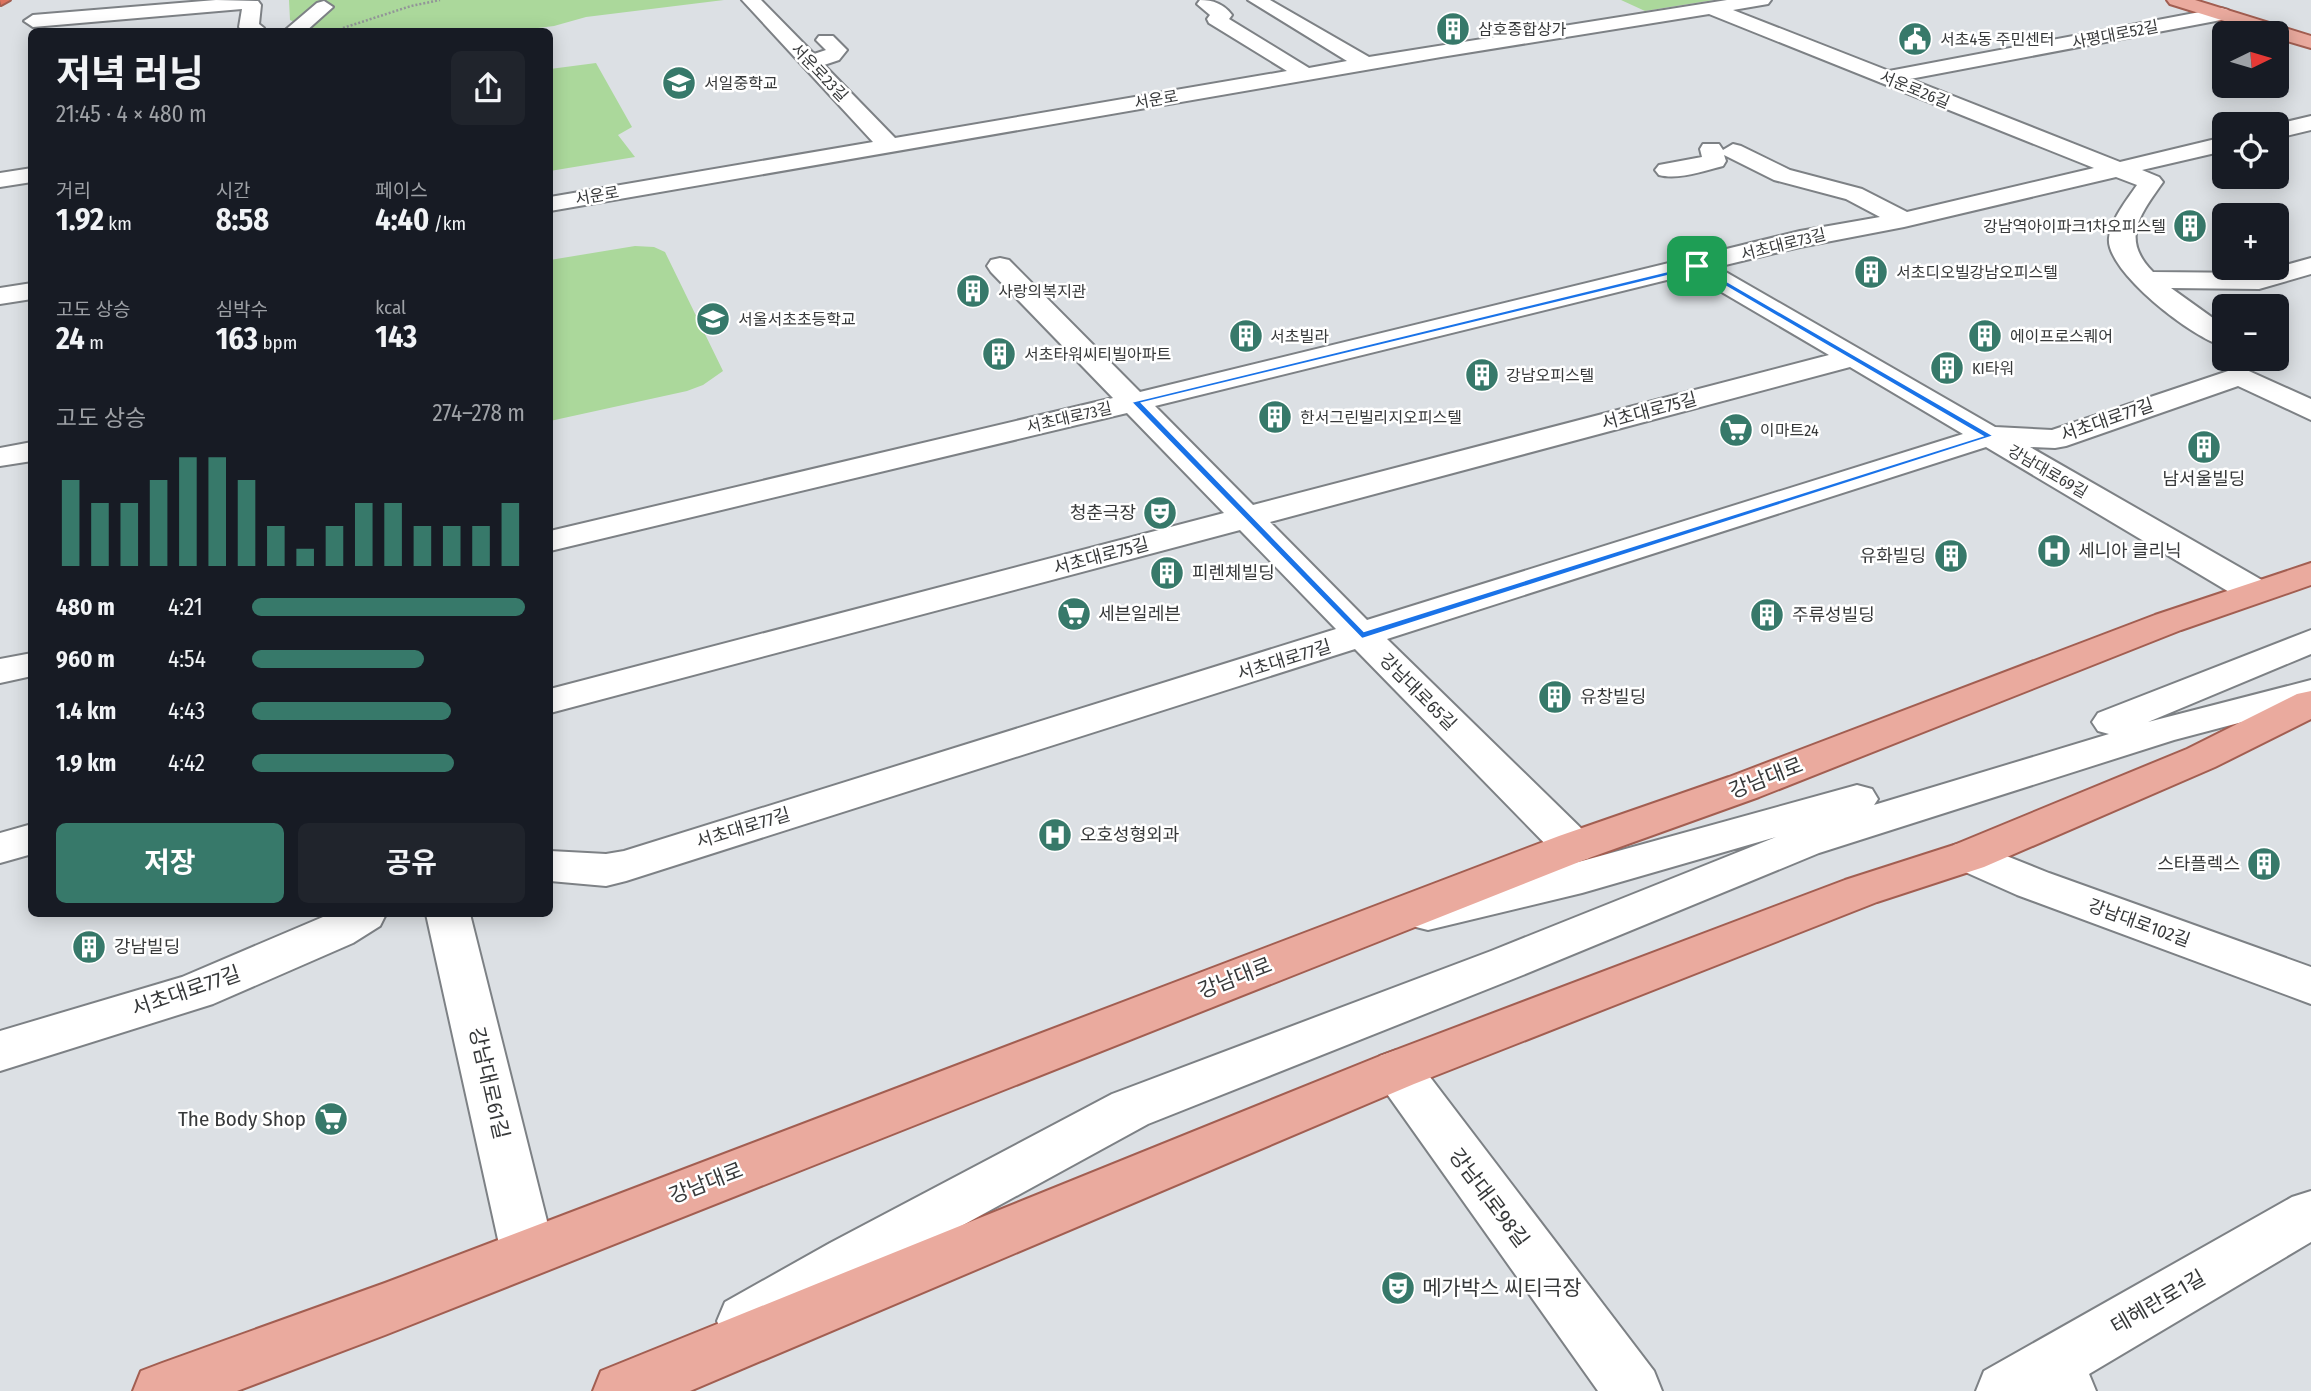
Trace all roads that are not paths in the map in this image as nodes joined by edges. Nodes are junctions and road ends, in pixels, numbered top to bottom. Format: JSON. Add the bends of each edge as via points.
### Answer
{"nodes":[{"id":1,"x":751,"y":0,"type":"edge"},
{"id":2,"x":1257,"y":0,"type":"edge"},
{"id":3,"x":1762,"y":0,"type":"edge"},
{"id":4,"x":2176,"y":0,"type":"edge"},
{"id":5,"x":1206,"y":4,"type":"dead end"},
{"id":6,"x":324,"y":7,"type":"dead end"},
{"id":7,"x":1711,"y":9,"type":"junction"},
{"id":8,"x":2221,"y":14,"type":"junction"},
{"id":9,"x":33,"y":21,"type":"junction"},
{"id":10,"x":252,"y":22,"type":"junction"},
{"id":11,"x":11,"y":24,"type":"dead end"},
{"id":12,"x":177,"y":27,"type":"dead end"},
{"id":13,"x":111,"y":28,"type":"edge"},
{"id":14,"x":228,"y":28,"type":"dead end"},
{"id":15,"x":269,"y":28,"type":"edge"},
{"id":16,"x":297,"y":28,"type":"edge"},
{"id":17,"x":1834,"y":33,"type":"dead end"},
{"id":18,"x":826,"y":40,"type":"dead end"},
{"id":19,"x":1792,"y":40,"type":"junction"},
{"id":20,"x":2311,"y":42,"type":"edge"},
{"id":21,"x":809,"y":61,"type":"junction"},
{"id":22,"x":1366,"y":64,"type":"junction"},
{"id":23,"x":1305,"y":74,"type":"junction"},
{"id":24,"x":1885,"y":78,"type":"junction"},
{"id":25,"x":2311,"y":122,"type":"edge"},
{"id":26,"x":2289,"y":128,"type":"edge"},
{"id":27,"x":889,"y":145,"type":"junction"},
{"id":28,"x":2212,"y":147,"type":"edge"},
{"id":29,"x":1667,"y":170,"type":"dead end"},
{"id":30,"x":2119,"y":171,"type":"junction"},
{"id":31,"x":28,"y":176,"type":"edge"},
{"id":32,"x":0,"y":180,"type":"edge"},
{"id":33,"x":553,"y":203,"type":"edge"},
{"id":34,"x":1904,"y":220,"type":"junction"},
{"id":35,"x":1000,"y":266,"type":"dead end"},
{"id":36,"x":1697,"y":266,"type":"junction"},
{"id":37,"x":2311,"y":266,"type":"edge"},
{"id":38,"x":2145,"y":280,"type":"junction"},
{"id":39,"x":28,"y":292,"type":"edge"},
{"id":40,"x":0,"y":296,"type":"edge"},
{"id":41,"x":2212,"y":329,"type":"edge"},
{"id":42,"x":1856,"y":357,"type":"junction"},
{"id":43,"x":2230,"y":371,"type":"edge"},
{"id":44,"x":2246,"y":371,"type":"edge"},
{"id":45,"x":1136,"y":402,"type":"junction"},
{"id":46,"x":2311,"y":411,"type":"edge"},
{"id":47,"x":1990,"y":436,"type":"junction"},
{"id":48,"x":28,"y":452,"type":"edge"},
{"id":49,"x":0,"y":457,"type":"edge"},
{"id":50,"x":1246,"y":518,"type":"junction"},
{"id":51,"x":553,"y":540,"type":"edge"},
{"id":52,"x":2311,"y":573,"type":"edge"},
{"id":53,"x":2254,"y":591,"type":"junction"},
{"id":54,"x":1362,"y":635,"type":"junction"},
{"id":55,"x":2311,"y":641,"type":"edge"},
{"id":56,"x":28,"y":665,"type":"edge"},
{"id":57,"x":0,"y":671,"type":"edge"},
{"id":58,"x":2311,"y":692,"type":"edge"},
{"id":59,"x":553,"y":700,"type":"edge"},
{"id":60,"x":2311,"y":703,"type":"edge"},
{"id":61,"x":28,"y":840,"type":"edge"},
{"id":62,"x":1574,"y":847,"type":"junction"},
{"id":63,"x":0,"y":848,"type":"edge"},
{"id":64,"x":1969,"y":856,"type":"junction"},
{"id":65,"x":553,"y":866,"type":"edge"},
{"id":66,"x":358,"y":917,"type":"edge"},
{"id":67,"x":449,"y":917,"type":"edge"},
{"id":68,"x":1357,"y":931,"type":"junction"},
{"id":69,"x":2311,"y":986,"type":"edge"},
{"id":70,"x":0,"y":1051,"type":"edge"},
{"id":71,"x":1397,"y":1070,"type":"junction"},
{"id":72,"x":2311,"y":1214,"type":"edge"},
{"id":73,"x":528,"y":1253,"type":"junction"},
{"id":74,"x":2039,"y":1383,"type":"edge"},
{"id":75,"x":628,"y":1389,"type":"edge"},
{"id":76,"x":162,"y":1391,"type":"edge"},
{"id":77,"x":1633,"y":1391,"type":"edge"}],
"edges":[{"from":1,"to":21,"type":"street","name":"서운로23길"},
{"from":2,"to":22,"type":"street"},
{"from":3,"to":7,"type":"street","name":"서운로"},
{"from":4,"to":8,"type":"main road"},
{"from":5,"to":23,"type":"street","via":[[1223,15],[1216,19]]},
{"from":6,"to":16,"type":"street"},
{"from":7,"to":19,"type":"street","name":"서운로26길"},
{"from":7,"to":22,"type":"street","name":"서운로"},
{"from":8,"to":20,"type":"main road"},
{"from":8,"to":24,"type":"street","name":"사평대로52길"},
{"from":9,"to":10,"type":"street","via":[[246,3],[252,5]]},
{"from":9,"to":11,"type":"street"},
{"from":9,"to":13,"type":"street"},
{"from":10,"to":13,"type":"street"},
{"from":10,"to":14,"type":"street"},
{"from":10,"to":15,"type":"street"},
{"from":12,"to":13,"type":"street"},
{"from":17,"to":19,"type":"street"},
{"from":18,"to":21,"type":"street","via":[[836,54]]},
{"from":19,"to":24,"type":"street","name":"서운로26길"},
{"from":21,"to":27,"type":"street","name":"서운로23길"},
{"from":22,"to":23,"type":"street","name":"서운로"},
{"from":23,"to":27,"type":"street","name":"서운로"},
{"from":24,"to":30,"type":"street","name":"서운로26길"},
{"from":25,"to":26,"type":"street"},
{"from":27,"to":33,"type":"street","name":"서운로"},
{"from":28,"to":30,"type":"street","name":"서초대로73길"},
{"from":29,"to":34,"type":"street","via":[[1715,161],[1722,150],[1782,175],[1854,194]]},
{"from":30,"to":34,"type":"street","name":"서초대로73길"},
{"from":30,"to":38,"type":"street","via":[[2151,182],[2120,242],[2132,267]]},
{"from":31,"to":32,"type":"street"},
{"from":34,"to":36,"type":"street","name":"서초대로73길","via":[[1800,239]]},
{"from":35,"to":45,"type":"street","name":"강남대로65길"},
{"from":36,"to":42,"type":"street","name":"강남대로69길"},
{"from":36,"to":45,"type":"street","name":"서초대로73길"},
{"from":37,"to":38,"type":"street","via":[[2250,281]]},
{"from":38,"to":41,"type":"street"},
{"from":39,"to":40,"type":"street"},
{"from":42,"to":47,"type":"street","name":"강남대로69길"},
{"from":42,"to":50,"type":"street","name":"서초대로75길"},
{"from":43,"to":47,"type":"street","name":"서초대로77길","via":[[2055,439]]},
{"from":44,"to":46,"type":"street"},
{"from":45,"to":50,"type":"street","name":"강남대로65길"},
{"from":45,"to":51,"type":"street","name":"서초대로73길"},
{"from":47,"to":53,"type":"street","name":"강남대로69길"},
{"from":47,"to":54,"type":"street","name":"서초대로77길"},
{"from":48,"to":49,"type":"street"},
{"from":50,"to":54,"type":"street","name":"강남대로65길"},
{"from":50,"to":59,"type":"street","name":"서초대로75길"},
{"from":52,"to":53,"type":"main road","name":"강남대로"},
{"from":53,"to":62,"type":"main road","name":"강남대로","via":[[1744,787]]},
{"from":54,"to":62,"type":"street","name":"강남대로65길"},
{"from":54,"to":65,"type":"street","name":"서초대로77길","via":[[626,866],[606,870]]},
{"from":55,"to":68,"type":"street","via":[[2136,714],[1985,764],[1582,877]]},
{"from":56,"to":57,"type":"street"},
{"from":58,"to":75,"type":"street","via":[[2161,731],[1804,842],[1130,1109],[849,1260]]},
{"from":60,"to":64,"type":"main road","via":[[2201,758]]},
{"from":61,"to":63,"type":"street"},
{"from":62,"to":68,"type":"main road","name":"강남대로"},
{"from":64,"to":69,"type":"street","name":"강남대로102길"},
{"from":64,"to":71,"type":"main road","via":[[1861,891]]},
{"from":66,"to":70,"type":"street","name":"서초대로77길","via":[[337,931],[196,991]]},
{"from":67,"to":73,"type":"street","name":"강남대로61길"},
{"from":68,"to":73,"type":"main road","name":"강남대로"},
{"from":71,"to":75,"type":"main road"},
{"from":71,"to":77,"type":"street","name":"강남대로98길"},
{"from":72,"to":74,"type":"street","name":"테헤란로1길"},
{"from":73,"to":76,"type":"main road","name":"강남대로"}]}
